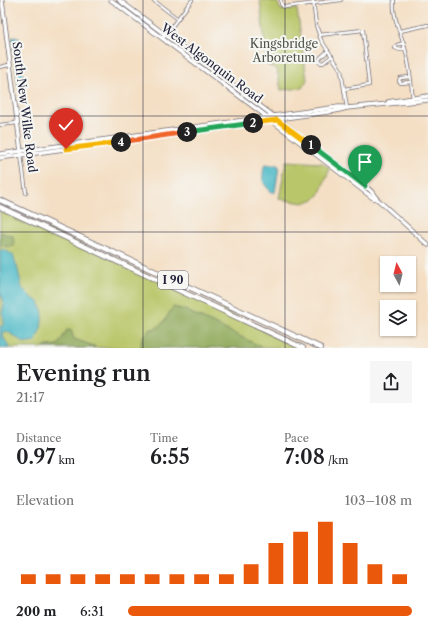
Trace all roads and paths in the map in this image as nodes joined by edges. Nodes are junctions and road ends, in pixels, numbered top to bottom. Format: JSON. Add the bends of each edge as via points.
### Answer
{"nodes":[{"id":1,"x":2,"y":0,"type":"edge"},
{"id":2,"x":112,"y":0,"type":"edge"},
{"id":3,"x":119,"y":0,"type":"edge"},
{"id":4,"x":153,"y":0,"type":"edge"},
{"id":5,"x":192,"y":0,"type":"edge"},
{"id":6,"x":281,"y":0,"type":"edge"},
{"id":7,"x":313,"y":0,"type":"edge"},
{"id":8,"x":341,"y":0,"type":"edge"},
{"id":9,"x":394,"y":0,"type":"edge"},
{"id":10,"x":314,"y":4,"type":"junction"},
{"id":11,"x":2,"y":15,"type":"edge"},
{"id":12,"x":178,"y":19,"type":"junction"},
{"id":13,"x":428,"y":25,"type":"edge"},
{"id":14,"x":400,"y":31,"type":"junction"},
{"id":15,"x":319,"y":35,"type":"junction"},
{"id":16,"x":164,"y":36,"type":"junction"},
{"id":17,"x":404,"y":43,"type":"junction"},
{"id":18,"x":405,"y":48,"type":"junction"},
{"id":19,"x":328,"y":51,"type":"junction"},
{"id":20,"x":332,"y":56,"type":"junction"},
{"id":21,"x":9,"y":66,"type":"junction"},
{"id":22,"x":0,"y":67,"type":"edge"},
{"id":23,"x":410,"y":77,"type":"junction"},
{"id":24,"x":411,"y":82,"type":"junction"},
{"id":25,"x":344,"y":89,"type":"junction"},
{"id":26,"x":428,"y":96,"type":"edge"},
{"id":27,"x":414,"y":99,"type":"junction"},
{"id":28,"x":428,"y":100,"type":"edge"},
{"id":29,"x":346,"y":108,"type":"junction"},
{"id":30,"x":272,"y":115,"type":"junction"},
{"id":31,"x":266,"y":116,"type":"junction"},
{"id":32,"x":291,"y":118,"type":"junction"},
{"id":33,"x":272,"y":120,"type":"junction"},
{"id":34,"x":277,"y":120,"type":"junction"},
{"id":35,"x":17,"y":123,"type":"junction"},
{"id":36,"x":0,"y":126,"type":"edge"},
{"id":37,"x":292,"y":131,"type":"junction"},
{"id":38,"x":21,"y":153,"type":"junction"},
{"id":39,"x":0,"y":154,"type":"edge"},
{"id":40,"x":0,"y":158,"type":"edge"},
{"id":41,"x":26,"y":193,"type":"dead end"},
{"id":42,"x":377,"y":199,"type":"junction"},
{"id":43,"x":0,"y":200,"type":"edge"},
{"id":44,"x":0,"y":207,"type":"edge"},
{"id":45,"x":428,"y":246,"type":"edge"},
{"id":46,"x":303,"y":348,"type":"edge"},
{"id":47,"x":321,"y":348,"type":"edge"}],
"edges":[{"from":1,"to":11,"type":"main road","name":"South New Wilke Road"},
{"from":2,"to":16,"type":"main road","name":"West Algonquin Road"},
{"from":3,"to":16,"type":"main road","name":"West Algonquin Road"},
{"from":4,"to":12,"type":"street"},
{"from":5,"to":12,"type":"street"},
{"from":6,"to":10,"type":"street","via":[[284,7]]},
{"from":7,"to":10,"type":"street"},
{"from":8,"to":10,"type":"street"},
{"from":9,"to":14,"type":"street","via":[[393,6]]},
{"from":10,"to":15,"type":"street"},
{"from":11,"to":21,"type":"main road","name":"South New Wilke Road"},
{"from":12,"to":16,"type":"street"},
{"from":13,"to":14,"type":"street"},
{"from":14,"to":17,"type":"street"},
{"from":15,"to":19,"type":"street"},
{"from":15,"to":25,"type":"street","via":[[363,30],[369,85]]},
{"from":16,"to":30,"type":"main road","name":"West Algonquin Road"},
{"from":16,"to":31,"type":"main road","name":"West Algonquin Road"},
{"from":17,"to":18,"type":"street"},
{"from":17,"to":18,"type":"street","via":[[395,48]]},
{"from":18,"to":23,"type":"street"},
{"from":19,"to":20,"type":"street"},
{"from":19,"to":20,"type":"street","via":[[319,62],[323,63]]},
{"from":20,"to":25,"type":"street","via":[[341,70]]},
{"from":21,"to":22,"type":"street"},
{"from":21,"to":35,"type":"main road","name":"South New Wilke Road"},
{"from":23,"to":24,"type":"street"},
{"from":23,"to":24,"type":"street","via":[[400,78],[399,81]]},
{"from":24,"to":27,"type":"street"},
{"from":25,"to":29,"type":"street"},
{"from":26,"to":27,"type":"main road"},
{"from":27,"to":28,"type":"main road"},
{"from":27,"to":29,"type":"main road"},
{"from":29,"to":30,"type":"main road"},
{"from":29,"to":32,"type":"main road"},
{"from":30,"to":31,"type":"main road"},
{"from":30,"to":34,"type":"main road","name":"West Algonquin Road"},
{"from":31,"to":33,"type":"main road","name":"West Algonquin Road"},
{"from":31,"to":38,"type":"main road"},
{"from":32,"to":34,"type":"main road"},
{"from":32,"to":37,"type":"main road","via":[[288,123]]},
{"from":33,"to":34,"type":"main road"},
{"from":33,"to":38,"type":"main road"},
{"from":33,"to":42,"type":"main road","name":"West Algonquin Road"},
{"from":34,"to":37,"type":"main road","name":"West Algonquin Road"},
{"from":35,"to":36,"type":"street"},
{"from":35,"to":38,"type":"main road","name":"South New Wilke Road"},
{"from":37,"to":42,"type":"main road","name":"West Algonquin Road","via":[[349,172]]},
{"from":38,"to":39,"type":"main road"},
{"from":38,"to":40,"type":"main road"},
{"from":38,"to":41,"type":"street","name":"South New Wilke Road"},
{"from":42,"to":45,"type":"main road","name":"West Algonquin Road"},
{"from":43,"to":47,"type":"highway","number":"I 90"},
{"from":44,"to":46,"type":"highway","number":"I 90"}]}
